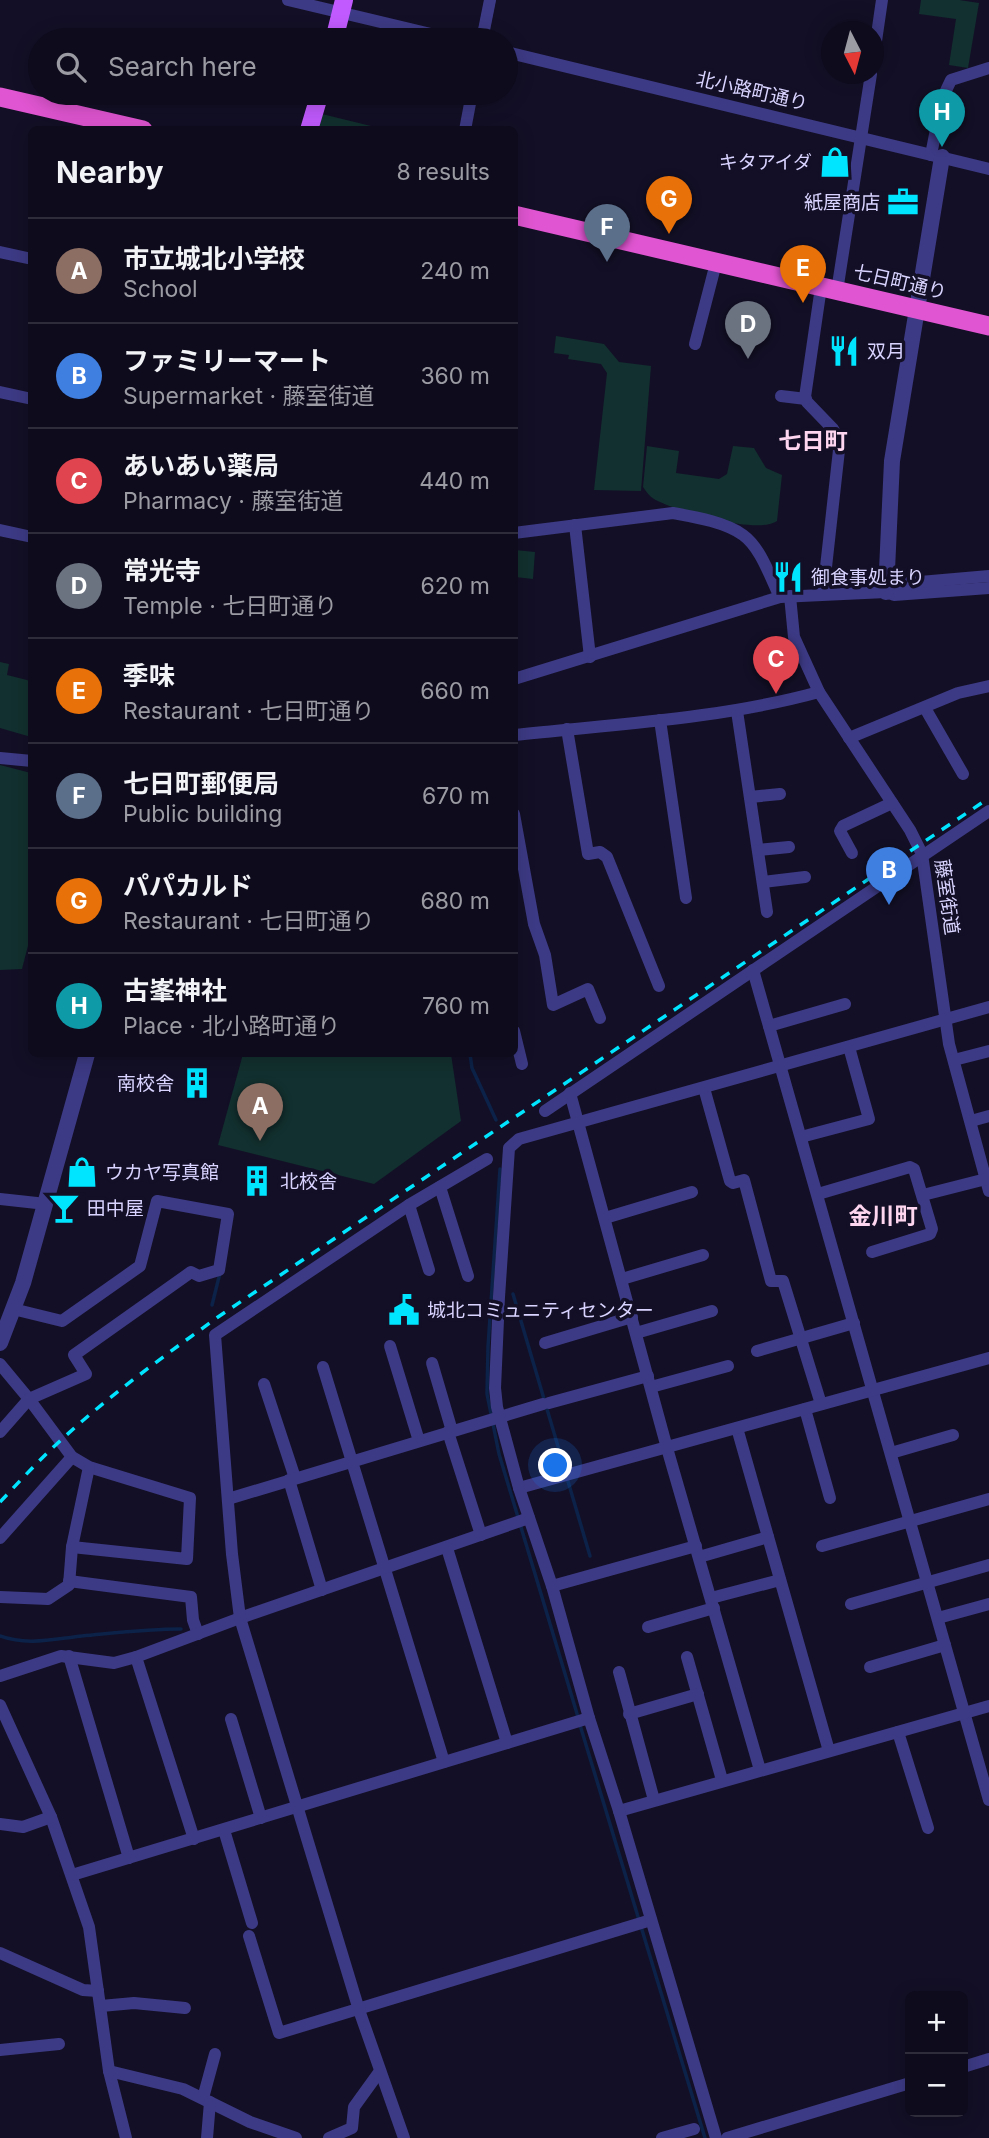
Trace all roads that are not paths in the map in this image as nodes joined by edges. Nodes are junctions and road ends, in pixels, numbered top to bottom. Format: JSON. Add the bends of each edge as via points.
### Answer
{"nodes":[{"id":1,"x":288,"y":0,"type":"edge"},
{"id":2,"x":489,"y":0,"type":"edge"},
{"id":3,"x":882,"y":0,"type":"edge"},
{"id":4,"x":342,"y":6,"type":"edge"},
{"id":5,"x":879,"y":21,"type":"edge"},
{"id":6,"x":337,"y":28,"type":"edge"},
{"id":7,"x":416,"y":28,"type":"edge"},
{"id":8,"x":484,"y":28,"type":"edge"},
{"id":9,"x":518,"y":55,"type":"edge"},
{"id":10,"x":989,"y":68,"type":"edge"},
{"id":11,"x":868,"y":84,"type":"edge"},
{"id":12,"x":0,"y":97,"type":"edge"},
{"id":13,"x":28,"y":103,"type":"edge"},
{"id":14,"x":35,"y":105,"type":"edge"},
{"id":15,"x":316,"y":105,"type":"edge"},
{"id":16,"x":470,"y":105,"type":"edge"},
{"id":17,"x":126,"y":126,"type":"edge"},
{"id":18,"x":310,"y":126,"type":"edge"},
{"id":19,"x":466,"y":126,"type":"edge"},
{"id":20,"x":860,"y":136,"type":"junction"},
{"id":21,"x":937,"y":156,"type":"junction"},
{"id":22,"x":989,"y":169,"type":"edge"},
{"id":23,"x":518,"y":216,"type":"edge"},
{"id":24,"x":0,"y":252,"type":"edge"},
{"id":25,"x":28,"y":258,"type":"edge"},
{"id":26,"x":716,"y":263,"type":"junction"},
{"id":27,"x":829,"y":289,"type":"junction"},
{"id":28,"x":917,"y":310,"type":"junction"},
{"id":29,"x":989,"y":327,"type":"edge"},
{"id":30,"x":695,"y":344,"type":"dead end"},
{"id":31,"x":0,"y":391,"type":"edge"},
{"id":32,"x":780,"y":396,"type":"dead end"},
{"id":33,"x":28,"y":398,"type":"edge"},
{"id":34,"x":806,"y":399,"type":"junction"},
{"id":35,"x":575,"y":525,"type":"junction"},
{"id":36,"x":0,"y":530,"type":"edge"},
{"id":37,"x":518,"y":532,"type":"edge"},
{"id":38,"x":28,"y":536,"type":"edge"},
{"id":39,"x":989,"y":576,"type":"edge"},
{"id":40,"x":989,"y":588,"type":"edge"},
{"id":41,"x":886,"y":592,"type":"junction"},
{"id":42,"x":823,"y":594,"type":"junction"},
{"id":43,"x":785,"y":597,"type":"junction"},
{"id":44,"x":590,"y":657,"type":"junction"},
{"id":45,"x":518,"y":678,"type":"edge"},
{"id":46,"x":989,"y":687,"type":"edge"},
{"id":47,"x":819,"y":692,"type":"junction"},
{"id":48,"x":925,"y":708,"type":"junction"},
{"id":49,"x":737,"y":711,"type":"junction"},
{"id":50,"x":660,"y":720,"type":"junction"},
{"id":51,"x":567,"y":729,"type":"junction"},
{"id":52,"x":518,"y":735,"type":"edge"},
{"id":53,"x":849,"y":738,"type":"junction"},
{"id":54,"x":0,"y":758,"type":"edge"},
{"id":55,"x":28,"y":761,"type":"edge"},
{"id":56,"x":963,"y":774,"type":"dead end"},
{"id":57,"x":780,"y":794,"type":"dead end"},
{"id":58,"x":750,"y":797,"type":"junction"},
{"id":59,"x":892,"y":803,"type":"junction"},
{"id":60,"x":988,"y":815,"type":"edge"},
{"id":61,"x":518,"y":834,"type":"edge"},
{"id":62,"x":789,"y":847,"type":"dead end"},
{"id":63,"x":758,"y":850,"type":"junction"},
{"id":64,"x":852,"y":853,"type":"dead end"},
{"id":65,"x":922,"y":855,"type":"junction"},
{"id":66,"x":804,"y":877,"type":"dead end"},
{"id":67,"x":763,"y":882,"type":"junction"},
{"id":68,"x":686,"y":898,"type":"dead end"},
{"id":69,"x":767,"y":912,"type":"dead end"},
{"id":70,"x":753,"y":970,"type":"junction"},
{"id":71,"x":659,"y":986,"type":"dead end"},
{"id":72,"x":845,"y":1004,"type":"dead end"},
{"id":73,"x":989,"y":1007,"type":"edge"},
{"id":74,"x":600,"y":1018,"type":"dead end"},
{"id":75,"x":945,"y":1020,"type":"junction"},
{"id":76,"x":769,"y":1026,"type":"junction"},
{"id":77,"x":849,"y":1047,"type":"junction"},
{"id":78,"x":518,"y":1048,"type":"edge"},
{"id":79,"x":989,"y":1051,"type":"edge"},
{"id":80,"x":86,"y":1057,"type":"edge"},
{"id":81,"x":954,"y":1060,"type":"junction"},
{"id":82,"x":522,"y":1064,"type":"dead end"},
{"id":83,"x":781,"y":1065,"type":"junction"},
{"id":84,"x":704,"y":1088,"type":"junction"},
{"id":85,"x":570,"y":1093,"type":"junction"},
{"id":86,"x":545,"y":1111,"type":"dead end"},
{"id":87,"x":989,"y":1116,"type":"edge"},
{"id":88,"x":971,"y":1121,"type":"junction"},
{"id":89,"x":579,"y":1123,"type":"junction"},
{"id":90,"x":802,"y":1137,"type":"junction"},
{"id":91,"x":486,"y":1158,"type":"dead end"},
{"id":92,"x":987,"y":1185,"type":"edge"},
{"id":93,"x":440,"y":1187,"type":"junction"},
{"id":94,"x":692,"y":1192,"type":"dead end"},
{"id":95,"x":818,"y":1194,"type":"junction"},
{"id":96,"x":923,"y":1195,"type":"junction"},
{"id":97,"x":0,"y":1199,"type":"edge"},
{"id":98,"x":46,"y":1204,"type":"junction"},
{"id":99,"x":409,"y":1205,"type":"junction"},
{"id":100,"x":605,"y":1218,"type":"junction"},
{"id":101,"x":872,"y":1252,"type":"dead end"},
{"id":102,"x":703,"y":1255,"type":"dead end"},
{"id":103,"x":429,"y":1270,"type":"dead end"},
{"id":104,"x":468,"y":1276,"type":"dead end"},
{"id":105,"x":622,"y":1279,"type":"junction"},
{"id":106,"x":13,"y":1309,"type":"junction"},
{"id":107,"x":712,"y":1311,"type":"dead end"},
{"id":108,"x":632,"y":1317,"type":"junction"},
{"id":109,"x":854,"y":1323,"type":"junction"},
{"id":110,"x":636,"y":1333,"type":"junction"},
{"id":111,"x":802,"y":1338,"type":"junction"},
{"id":112,"x":0,"y":1343,"type":"edge"},
{"id":113,"x":545,"y":1343,"type":"dead end"},
{"id":114,"x":390,"y":1346,"type":"dead end"},
{"id":115,"x":757,"y":1351,"type":"dead end"},
{"id":116,"x":989,"y":1358,"type":"edge"},
{"id":117,"x":432,"y":1363,"type":"dead end"},
{"id":118,"x":0,"y":1364,"type":"edge"},
{"id":119,"x":728,"y":1366,"type":"dead end"},
{"id":120,"x":323,"y":1367,"type":"dead end"},
{"id":121,"x":650,"y":1382,"type":"junction"},
{"id":122,"x":264,"y":1384,"type":"dead end"},
{"id":123,"x":873,"y":1390,"type":"junction"},
{"id":124,"x":29,"y":1399,"type":"junction"},
{"id":125,"x":821,"y":1404,"type":"junction"},
{"id":126,"x":805,"y":1409,"type":"junction"},
{"id":127,"x":494,"y":1418,"type":"junction"},
{"id":128,"x":737,"y":1428,"type":"junction"},
{"id":129,"x":450,"y":1431,"type":"junction"},
{"id":130,"x":0,"y":1432,"type":"edge"},
{"id":131,"x":953,"y":1435,"type":"dead end"},
{"id":132,"x":419,"y":1441,"type":"junction"},
{"id":133,"x":667,"y":1448,"type":"junction"},
{"id":134,"x":891,"y":1452,"type":"junction"},
{"id":135,"x":72,"y":1457,"type":"junction"},
{"id":136,"x":351,"y":1461,"type":"junction"},
{"id":137,"x":89,"y":1467,"type":"junction"},
{"id":138,"x":292,"y":1479,"type":"junction"},
{"id":139,"x":519,"y":1488,"type":"junction"},
{"id":140,"x":830,"y":1498,"type":"dead end"},
{"id":141,"x":228,"y":1499,"type":"junction"},
{"id":142,"x":989,"y":1499,"type":"edge"},
{"id":143,"x":526,"y":1519,"type":"junction"},
{"id":144,"x":910,"y":1520,"type":"junction"},
{"id":145,"x":481,"y":1535,"type":"junction"},
{"id":146,"x":768,"y":1537,"type":"junction"},
{"id":147,"x":0,"y":1538,"type":"edge"},
{"id":148,"x":822,"y":1546,"type":"dead end"},
{"id":149,"x":72,"y":1547,"type":"junction"},
{"id":150,"x":447,"y":1548,"type":"junction"},
{"id":151,"x":698,"y":1551,"type":"junction"},
{"id":152,"x":989,"y":1565,"type":"edge"},
{"id":153,"x":385,"y":1568,"type":"junction"},
{"id":154,"x":780,"y":1580,"type":"junction"},
{"id":155,"x":69,"y":1581,"type":"junction"},
{"id":156,"x":928,"y":1582,"type":"junction"},
{"id":157,"x":551,"y":1586,"type":"junction"},
{"id":158,"x":322,"y":1590,"type":"junction"},
{"id":159,"x":0,"y":1597,"type":"edge"},
{"id":160,"x":713,"y":1603,"type":"junction"},
{"id":161,"x":851,"y":1604,"type":"dead end"},
{"id":162,"x":989,"y":1604,"type":"edge"},
{"id":163,"x":240,"y":1618,"type":"junction"},
{"id":164,"x":938,"y":1618,"type":"junction"},
{"id":165,"x":649,"y":1627,"type":"dead end"},
{"id":166,"x":198,"y":1634,"type":"junction"},
{"id":167,"x":945,"y":1645,"type":"junction"},
{"id":168,"x":69,"y":1656,"type":"junction"},
{"id":169,"x":135,"y":1657,"type":"junction"},
{"id":170,"x":687,"y":1657,"type":"dead end"},
{"id":171,"x":870,"y":1667,"type":"dead end"},
{"id":172,"x":619,"y":1672,"type":"dead end"},
{"id":173,"x":0,"y":1676,"type":"edge"},
{"id":174,"x":698,"y":1694,"type":"junction"},
{"id":175,"x":0,"y":1705,"type":"edge"},
{"id":176,"x":989,"y":1706,"type":"edge"},
{"id":177,"x":965,"y":1713,"type":"junction"},
{"id":178,"x":629,"y":1714,"type":"junction"},
{"id":179,"x":231,"y":1718,"type":"dead end"},
{"id":180,"x":583,"y":1720,"type":"junction"},
{"id":181,"x":898,"y":1732,"type":"junction"},
{"id":182,"x":507,"y":1743,"type":"junction"},
{"id":183,"x":829,"y":1751,"type":"junction"},
{"id":184,"x":444,"y":1762,"type":"junction"},
{"id":185,"x":760,"y":1770,"type":"junction"},
{"id":186,"x":722,"y":1780,"type":"junction"},
{"id":187,"x":654,"y":1800,"type":"junction"},
{"id":188,"x":989,"y":1800,"type":"edge"},
{"id":189,"x":297,"y":1807,"type":"junction"},
{"id":190,"x":619,"y":1811,"type":"junction"},
{"id":191,"x":51,"y":1817,"type":"junction"},
{"id":192,"x":261,"y":1818,"type":"junction"},
{"id":193,"x":0,"y":1824,"type":"edge"},
{"id":194,"x":928,"y":1828,"type":"dead end"},
{"id":195,"x":224,"y":1830,"type":"junction"},
{"id":196,"x":194,"y":1839,"type":"junction"},
{"id":197,"x":129,"y":1858,"type":"junction"},
{"id":198,"x":72,"y":1875,"type":"junction"},
{"id":199,"x":648,"y":1921,"type":"junction"},
{"id":200,"x":0,"y":1953,"type":"edge"},
{"id":201,"x":98,"y":1991,"type":"junction"},
{"id":202,"x":100,"y":2006,"type":"junction"},
{"id":203,"x":184,"y":2008,"type":"dead end"},
{"id":204,"x":359,"y":2010,"type":"junction"},
{"id":205,"x":59,"y":2044,"type":"dead end"},
{"id":206,"x":0,"y":2050,"type":"edge"},
{"id":207,"x":215,"y":2054,"type":"dead end"},
{"id":208,"x":989,"y":2059,"type":"edge"},
{"id":209,"x":968,"y":2065,"type":"edge"},
{"id":210,"x":109,"y":2071,"type":"junction"},
{"id":211,"x":380,"y":2071,"type":"junction"},
{"id":212,"x":905,"y":2085,"type":"edge"},
{"id":213,"x":206,"y":2100,"type":"junction"},
{"id":214,"x":694,"y":2129,"type":"dead end"},
{"id":215,"x":126,"y":2138,"type":"edge"},
{"id":216,"x":207,"y":2138,"type":"edge"},
{"id":217,"x":296,"y":2138,"type":"edge"},
{"id":218,"x":329,"y":2138,"type":"edge"},
{"id":219,"x":404,"y":2138,"type":"edge"},
{"id":220,"x":662,"y":2138,"type":"edge"},
{"id":221,"x":716,"y":2138,"type":"edge"},
{"id":222,"x":727,"y":2138,"type":"edge"}],
"edges":[{"from":1,"to":4,"type":"street"},
{"from":2,"to":8,"type":"street"},
{"from":3,"to":5,"type":"street"},
{"from":4,"to":6,"type":"main road"},
{"from":4,"to":7,"type":"street"},
{"from":9,"to":20,"type":"street","name":"北小路町通り"},
{"from":10,"to":21,"type":"street","via":[[951,79],[942,99]]},
{"from":11,"to":20,"type":"street"},
{"from":12,"to":13,"type":"highway"},
{"from":14,"to":17,"type":"highway"},
{"from":15,"to":18,"type":"main road"},
{"from":16,"to":19,"type":"street"},
{"from":20,"to":21,"type":"street","name":"北小路町通り"},
{"from":20,"to":27,"type":"street"},
{"from":21,"to":22,"type":"street","name":"北小路町通り"},
{"from":21,"to":28,"type":"street"},
{"from":23,"to":26,"type":"highway","name":"七日町通り"},
{"from":24,"to":25,"type":"street"},
{"from":26,"to":27,"type":"highway","name":"七日町通り"},
{"from":26,"to":30,"type":"street"},
{"from":27,"to":28,"type":"highway","name":"七日町通り"},
{"from":27,"to":34,"type":"street"},
{"from":28,"to":29,"type":"highway","name":"七日町通り"},
{"from":28,"to":41,"type":"street","via":[[892,461]]},
{"from":31,"to":33,"type":"street"},
{"from":32,"to":34,"type":"street"},
{"from":34,"to":42,"type":"street","via":[[840,441]]},
{"from":35,"to":37,"type":"street"},
{"from":35,"to":43,"type":"street","via":[[674,513],[728,527],[757,550]]},
{"from":35,"to":44,"type":"street"},
{"from":36,"to":38,"type":"street"},
{"from":39,"to":41,"type":"street","via":[[897,584]]},
{"from":40,"to":41,"type":"street","via":[[894,596]]},
{"from":41,"to":42,"type":"street"},
{"from":42,"to":43,"type":"street"},
{"from":43,"to":44,"type":"street"},
{"from":43,"to":47,"type":"street","name":"藤室街道","via":[[794,637]]},
{"from":44,"to":45,"type":"street"},
{"from":46,"to":48,"type":"street"},
{"from":47,"to":49,"type":"street"},
{"from":47,"to":53,"type":"street","name":"藤室街道"},
{"from":48,"to":53,"type":"street"},
{"from":48,"to":56,"type":"street"},
{"from":49,"to":50,"type":"street"},
{"from":49,"to":58,"type":"street"},
{"from":50,"to":51,"type":"street"},
{"from":50,"to":68,"type":"street"},
{"from":51,"to":52,"type":"street"},
{"from":51,"to":71,"type":"street","via":[[588,854],[600,852],[607,857]]},
{"from":53,"to":59,"type":"street","name":"藤室街道"},
{"from":54,"to":55,"type":"street"},
{"from":57,"to":58,"type":"street"},
{"from":58,"to":63,"type":"street"},
{"from":59,"to":64,"type":"street","via":[[843,827],[840,831]]},
{"from":59,"to":65,"type":"street","name":"藤室街道"},
{"from":60,"to":65,"type":"street"},
{"from":61,"to":74,"type":"street","via":[[553,1005],[588,989]]},
{"from":62,"to":63,"type":"street"},
{"from":63,"to":67,"type":"street"},
{"from":65,"to":70,"type":"street"},
{"from":65,"to":75,"type":"street","name":"藤室街道"},
{"from":66,"to":67,"type":"street"},
{"from":67,"to":69,"type":"street"},
{"from":70,"to":76,"type":"street"},
{"from":70,"to":85,"type":"street"},
{"from":72,"to":76,"type":"street"},
{"from":73,"to":75,"type":"street"},
{"from":75,"to":77,"type":"street"},
{"from":75,"to":81,"type":"street","name":"藤室街道"},
{"from":76,"to":83,"type":"street"},
{"from":77,"to":83,"type":"street"},
{"from":77,"to":90,"type":"street","via":[[870,1119]]},
{"from":78,"to":82,"type":"street"},
{"from":79,"to":81,"type":"street"},
{"from":80,"to":98,"type":"street"},
{"from":81,"to":88,"type":"street","name":"藤室街道"},
{"from":83,"to":84,"type":"street"},
{"from":83,"to":90,"type":"street"},
{"from":84,"to":89,"type":"street"},
{"from":84,"to":111,"type":"street","via":[[730,1181],[744,1180],[771,1281],[783,1281]]},
{"from":85,"to":86,"type":"street"},
{"from":85,"to":89,"type":"street"},
{"from":87,"to":88,"type":"street"},
{"from":88,"to":92,"type":"street","name":"藤室街道"},
{"from":89,"to":100,"type":"street"},
{"from":89,"to":127,"type":"street","via":[[519,1139],[509,1148]]},
{"from":90,"to":95,"type":"street"},
{"from":91,"to":93,"type":"street"},
{"from":92,"to":96,"type":"street"},
{"from":93,"to":99,"type":"street"},
{"from":93,"to":104,"type":"street"},
{"from":94,"to":100,"type":"street"},
{"from":95,"to":96,"type":"street","via":[[910,1167]]},
{"from":95,"to":109,"type":"street"},
{"from":96,"to":101,"type":"street","via":[[930,1234]]},
{"from":97,"to":98,"type":"street"},
{"from":98,"to":106,"type":"street"},
{"from":99,"to":103,"type":"street"},
{"from":99,"to":141,"type":"street","via":[[215,1335]]},
{"from":100,"to":105,"type":"street"},
{"from":102,"to":105,"type":"street"},
{"from":105,"to":108,"type":"street"},
{"from":106,"to":112,"type":"street"},
{"from":106,"to":124,"type":"street","via":[[62,1321],[140,1266],[157,1201],[228,1214],[219,1270],[199,1276],[191,1272],[74,1355],[86,1374]]},
{"from":107,"to":110,"type":"street"},
{"from":108,"to":110,"type":"street"},
{"from":108,"to":113,"type":"street"},
{"from":109,"to":111,"type":"street"},
{"from":109,"to":123,"type":"street"},
{"from":110,"to":121,"type":"street"},
{"from":111,"to":115,"type":"street"},
{"from":111,"to":125,"type":"street"},
{"from":114,"to":132,"type":"street"},
{"from":116,"to":123,"type":"street"},
{"from":117,"to":129,"type":"street"},
{"from":118,"to":124,"type":"street"},
{"from":119,"to":121,"type":"street"},
{"from":120,"to":136,"type":"street"},
{"from":121,"to":127,"type":"street"},
{"from":121,"to":133,"type":"street"},
{"from":122,"to":138,"type":"street"},
{"from":123,"to":125,"type":"street"},
{"from":123,"to":134,"type":"street"},
{"from":124,"to":130,"type":"street"},
{"from":124,"to":135,"type":"street"},
{"from":125,"to":126,"type":"street"},
{"from":126,"to":128,"type":"street"},
{"from":126,"to":140,"type":"street"},
{"from":127,"to":129,"type":"street"},
{"from":127,"to":139,"type":"street"},
{"from":128,"to":133,"type":"street"},
{"from":128,"to":146,"type":"street"},
{"from":129,"to":132,"type":"street"},
{"from":129,"to":145,"type":"street"},
{"from":131,"to":134,"type":"street"},
{"from":132,"to":136,"type":"street"},
{"from":133,"to":139,"type":"street"},
{"from":133,"to":151,"type":"street"},
{"from":134,"to":144,"type":"street"},
{"from":135,"to":137,"type":"street"},
{"from":135,"to":147,"type":"street"},
{"from":136,"to":138,"type":"street"},
{"from":136,"to":153,"type":"street"},
{"from":137,"to":149,"type":"street"},
{"from":137,"to":149,"type":"street","via":[[190,1498],[187,1559]]},
{"from":138,"to":141,"type":"street"},
{"from":138,"to":158,"type":"street"},
{"from":139,"to":143,"type":"street"},
{"from":141,"to":163,"type":"street"},
{"from":142,"to":144,"type":"street"},
{"from":143,"to":145,"type":"street"},
{"from":143,"to":157,"type":"street"},
{"from":144,"to":148,"type":"street"},
{"from":144,"to":156,"type":"street"},
{"from":145,"to":150,"type":"street"},
{"from":146,"to":151,"type":"street"},
{"from":146,"to":154,"type":"street"},
{"from":149,"to":155,"type":"street"},
{"from":150,"to":153,"type":"street"},
{"from":150,"to":182,"type":"street"},
{"from":151,"to":157,"type":"street"},
{"from":151,"to":160,"type":"street"},
{"from":152,"to":156,"type":"street"},
{"from":153,"to":158,"type":"street"},
{"from":153,"to":184,"type":"street"},
{"from":154,"to":160,"type":"street"},
{"from":154,"to":183,"type":"street"},
{"from":155,"to":159,"type":"street","via":[[48,1598]]},
{"from":155,"to":166,"type":"street","via":[[191,1597]]},
{"from":156,"to":161,"type":"street"},
{"from":156,"to":164,"type":"street"},
{"from":157,"to":180,"type":"street"},
{"from":158,"to":163,"type":"street"},
{"from":160,"to":165,"type":"street"},
{"from":160,"to":185,"type":"street"},
{"from":162,"to":164,"type":"street"},
{"from":163,"to":166,"type":"street"},
{"from":163,"to":189,"type":"street"},
{"from":164,"to":167,"type":"street"},
{"from":166,"to":169,"type":"street"},
{"from":167,"to":171,"type":"street"},
{"from":167,"to":177,"type":"street"},
{"from":168,"to":169,"type":"street","via":[[114,1663]]},
{"from":168,"to":173,"type":"street"},
{"from":168,"to":197,"type":"street"},
{"from":169,"to":196,"type":"street"},
{"from":170,"to":174,"type":"street"},
{"from":172,"to":178,"type":"street"},
{"from":174,"to":178,"type":"street"},
{"from":174,"to":186,"type":"street"},
{"from":175,"to":191,"type":"street"},
{"from":176,"to":177,"type":"street"},
{"from":177,"to":181,"type":"street"},
{"from":177,"to":188,"type":"street"},
{"from":178,"to":187,"type":"street"},
{"from":179,"to":192,"type":"street"},
{"from":180,"to":182,"type":"street"},
{"from":180,"to":190,"type":"street"},
{"from":181,"to":183,"type":"street"},
{"from":181,"to":194,"type":"street"},
{"from":182,"to":184,"type":"street"},
{"from":183,"to":185,"type":"street"},
{"from":184,"to":189,"type":"street"},
{"from":185,"to":186,"type":"street"},
{"from":186,"to":187,"type":"street"},
{"from":187,"to":190,"type":"street"},
{"from":189,"to":192,"type":"street"},
{"from":189,"to":204,"type":"street"},
{"from":190,"to":199,"type":"street"},
{"from":191,"to":193,"type":"street","via":[[23,1827]]},
{"from":191,"to":198,"type":"street"},
{"from":192,"to":195,"type":"street"},
{"from":195,"to":196,"type":"street"},
{"from":195,"to":204,"type":"street","via":[[279,2033]]},
{"from":196,"to":197,"type":"street"},
{"from":197,"to":198,"type":"street"},
{"from":198,"to":201,"type":"street","via":[[89,1927]]},
{"from":199,"to":204,"type":"street"},
{"from":199,"to":221,"type":"street"},
{"from":200,"to":201,"type":"street","via":[[82,1990]]},
{"from":201,"to":202,"type":"street"},
{"from":202,"to":203,"type":"street","via":[[134,2003]]},
{"from":202,"to":210,"type":"street"},
{"from":204,"to":211,"type":"street"},
{"from":205,"to":206,"type":"street"},
{"from":207,"to":213,"type":"street"},
{"from":208,"to":209,"type":"street"},
{"from":210,"to":213,"type":"street","via":[[183,2089]]},
{"from":210,"to":215,"type":"street"},
{"from":211,"to":218,"type":"street","via":[[354,2107],[352,2128]]},
{"from":211,"to":219,"type":"street"},
{"from":212,"to":222,"type":"street"},
{"from":213,"to":216,"type":"street"},
{"from":213,"to":217,"type":"street"},
{"from":214,"to":220,"type":"street"}]}
